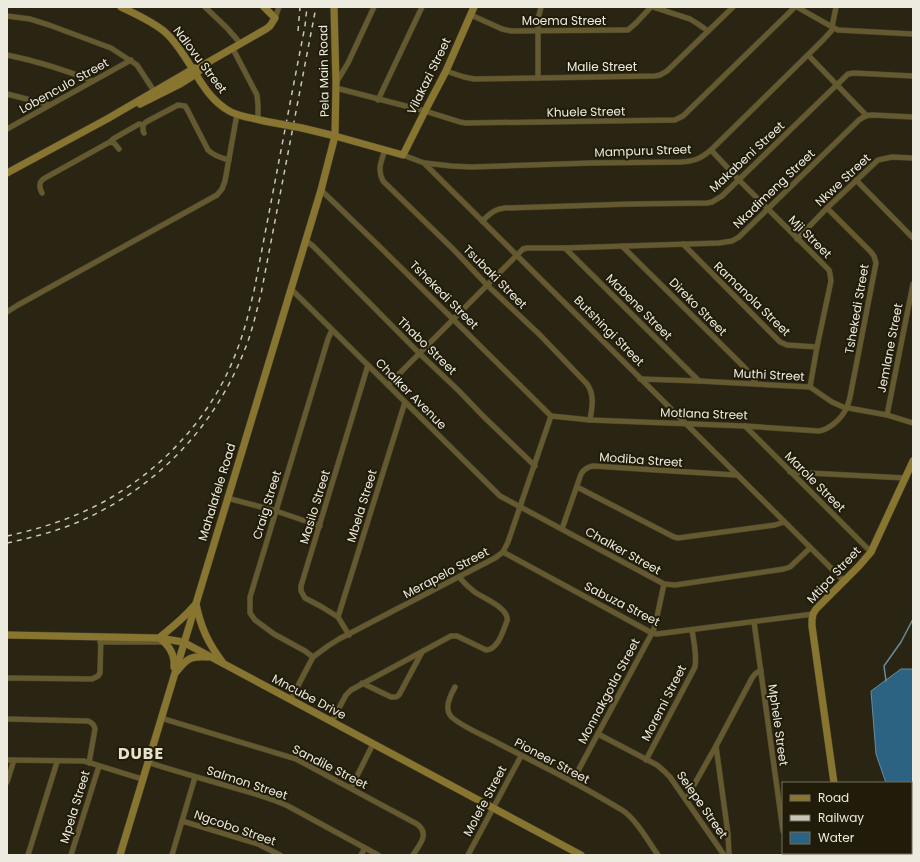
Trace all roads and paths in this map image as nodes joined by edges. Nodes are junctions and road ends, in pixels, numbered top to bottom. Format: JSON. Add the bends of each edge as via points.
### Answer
{"nodes":[{"id":1,"x":120,"y":7,"type":"edge"},
{"id":2,"x":205,"y":7,"type":"edge"},
{"id":3,"x":264,"y":7,"type":"edge"},
{"id":4,"x":279,"y":7,"type":"edge"},
{"id":5,"x":334,"y":7,"type":"edge"},
{"id":6,"x":374,"y":7,"type":"edge"},
{"id":7,"x":422,"y":7,"type":"edge"},
{"id":8,"x":474,"y":7,"type":"edge"},
{"id":9,"x":541,"y":7,"type":"edge"},
{"id":10,"x":652,"y":7,"type":"edge"},
{"id":11,"x":733,"y":7,"type":"edge"},
{"id":12,"x":796,"y":7,"type":"edge"},
{"id":13,"x":836,"y":7,"type":"edge"},
{"id":14,"x":471,"y":15,"type":"junction"},
{"id":15,"x":7,"y":16,"type":"edge"},
{"id":16,"x":275,"y":18,"type":"junction"},
{"id":17,"x":833,"y":28,"type":"junction"},
{"id":18,"x":538,"y":30,"type":"junction"},
{"id":19,"x":708,"y":32,"type":"junction"},
{"id":20,"x":913,"y":34,"type":"edge"},
{"id":21,"x":241,"y":44,"type":"junction"},
{"id":22,"x":233,"y":49,"type":"junction"},
{"id":23,"x":7,"y":55,"type":"edge"},
{"id":24,"x":808,"y":55,"type":"junction"},
{"id":25,"x":131,"y":60,"type":"junction"},
{"id":26,"x":446,"y":71,"type":"junction"},
{"id":27,"x":194,"y":72,"type":"junction"},
{"id":28,"x":913,"y":76,"type":"edge"},
{"id":29,"x":538,"y":78,"type":"junction"},
{"id":30,"x":93,"y":81,"type":"junction"},
{"id":31,"x":837,"y":84,"type":"junction"},
{"id":32,"x":336,"y":86,"type":"junction"},
{"id":33,"x":154,"y":92,"type":"junction"},
{"id":34,"x":7,"y":94,"type":"edge"},
{"id":35,"x":378,"y":100,"type":"junction"},
{"id":36,"x":50,"y":105,"type":"junction"},
{"id":37,"x":425,"y":111,"type":"junction"},
{"id":38,"x":237,"y":114,"type":"junction"},
{"id":39,"x":866,"y":115,"type":"junction"},
{"id":40,"x":913,"y":117,"type":"edge"},
{"id":41,"x":107,"y":118,"type":"junction"},
{"id":42,"x":261,"y":120,"type":"junction"},
{"id":43,"x":143,"y":125,"type":"junction"},
{"id":44,"x":302,"y":128,"type":"joint"},
{"id":45,"x":7,"y":129,"type":"edge"},
{"id":46,"x":144,"y":133,"type":"dead end"},
{"id":47,"x":335,"y":136,"type":"junction"},
{"id":48,"x":110,"y":142,"type":"junction"},
{"id":49,"x":119,"y":149,"type":"dead end"},
{"id":50,"x":385,"y":150,"type":"junction"},
{"id":51,"x":711,"y":150,"type":"junction"},
{"id":52,"x":404,"y":155,"type":"junction"},
{"id":53,"x":913,"y":158,"type":"edge"},
{"id":54,"x":229,"y":160,"type":"junction"},
{"id":55,"x":424,"y":163,"type":"junction"},
{"id":56,"x":7,"y":173,"type":"edge"},
{"id":57,"x":739,"y":180,"type":"junction"},
{"id":58,"x":856,"y":180,"type":"junction"},
{"id":59,"x":320,"y":190,"type":"junction"},
{"id":60,"x":42,"y":193,"type":"dead end"},
{"id":61,"x":827,"y":208,"type":"junction"},
{"id":62,"x":768,"y":209,"type":"junction"},
{"id":63,"x":482,"y":221,"type":"junction"},
{"id":64,"x":913,"y":238,"type":"edge"},
{"id":65,"x":797,"y":239,"type":"junction"},
{"id":66,"x":305,"y":240,"type":"junction"},
{"id":67,"x":683,"y":244,"type":"junction"},
{"id":68,"x":622,"y":246,"type":"junction"},
{"id":69,"x":565,"y":248,"type":"junction"},
{"id":70,"x":517,"y":255,"type":"junction"},
{"id":71,"x":913,"y":284,"type":"edge"},
{"id":72,"x":487,"y":285,"type":"junction"},
{"id":73,"x":290,"y":289,"type":"junction"},
{"id":74,"x":7,"y":312,"type":"edge"},
{"id":75,"x":454,"y":319,"type":"junction"},
{"id":76,"x":332,"y":330,"type":"junction"},
{"id":77,"x":817,"y":347,"type":"junction"},
{"id":78,"x":419,"y":353,"type":"junction"},
{"id":79,"x":368,"y":365,"type":"junction"},
{"id":80,"x":640,"y":379,"type":"junction"},
{"id":81,"x":699,"y":380,"type":"junction"},
{"id":82,"x":756,"y":384,"type":"junction"},
{"id":83,"x":388,"y":385,"type":"junction"},
{"id":84,"x":810,"y":387,"type":"junction"},
{"id":85,"x":405,"y":402,"type":"junction"},
{"id":86,"x":847,"y":408,"type":"junction"},
{"id":87,"x":887,"y":415,"type":"junction"},
{"id":88,"x":551,"y":416,"type":"junction"},
{"id":89,"x":590,"y":420,"type":"junction"},
{"id":90,"x":913,"y":423,"type":"edge"},
{"id":91,"x":686,"y":424,"type":"junction"},
{"id":92,"x":745,"y":426,"type":"junction"},
{"id":93,"x":913,"y":461,"type":"edge"},
{"id":94,"x":535,"y":466,"type":"junction"},
{"id":95,"x":790,"y":472,"type":"junction"},
{"id":96,"x":736,"y":475,"type":"junction"},
{"id":97,"x":905,"y":478,"type":"junction"},
{"id":98,"x":577,"y":487,"type":"junction"},
{"id":99,"x":227,"y":498,"type":"junction"},
{"id":100,"x":520,"y":507,"type":"junction"},
{"id":101,"x":276,"y":511,"type":"junction"},
{"id":102,"x":784,"y":522,"type":"junction"},
{"id":103,"x":320,"y":526,"type":"junction"},
{"id":104,"x":562,"y":529,"type":"junction"},
{"id":105,"x":810,"y":548,"type":"junction"},
{"id":106,"x":503,"y":552,"type":"junction"},
{"id":107,"x":871,"y":552,"type":"junction"},
{"id":108,"x":459,"y":577,"type":"junction"},
{"id":109,"x":844,"y":581,"type":"junction"},
{"id":110,"x":664,"y":584,"type":"junction"},
{"id":111,"x":196,"y":604,"type":"junction"},
{"id":112,"x":813,"y":614,"type":"junction"},
{"id":113,"x":338,"y":617,"type":"junction"},
{"id":114,"x":754,"y":622,"type":"junction"},
{"id":115,"x":692,"y":630,"type":"junction"},
{"id":116,"x":652,"y":633,"type":"junction"},
{"id":117,"x":7,"y":635,"type":"edge"},
{"id":118,"x":349,"y":635,"type":"junction"},
{"id":119,"x":101,"y":639,"type":"junction"},
{"id":120,"x":162,"y":640,"type":"junction"},
{"id":121,"x":184,"y":642,"type":"junction"},
{"id":122,"x":422,"y":652,"type":"junction"},
{"id":123,"x":210,"y":657,"type":"junction"},
{"id":124,"x":313,"y":657,"type":"junction"},
{"id":125,"x":225,"y":665,"type":"junction"},
{"id":126,"x":761,"y":670,"type":"junction"},
{"id":127,"x":174,"y":675,"type":"junction"},
{"id":128,"x":7,"y":678,"type":"edge"},
{"id":129,"x":362,"y":683,"type":"junction"},
{"id":130,"x":455,"y":686,"type":"dead end"},
{"id":131,"x":290,"y":699,"type":"junction"},
{"id":132,"x":161,"y":718,"type":"junction"},
{"id":133,"x":7,"y":719,"type":"edge"},
{"id":134,"x":332,"y":721,"type":"junction"},
{"id":135,"x":598,"y":734,"type":"junction"},
{"id":136,"x":373,"y":744,"type":"junction"},
{"id":137,"x":716,"y":746,"type":"junction"},
{"id":138,"x":521,"y":756,"type":"junction"},
{"id":139,"x":7,"y":760,"type":"edge"},
{"id":140,"x":14,"y":760,"type":"junction"},
{"id":141,"x":646,"y":760,"type":"junction"},
{"id":142,"x":57,"y":762,"type":"junction"},
{"id":143,"x":148,"y":762,"type":"junction"},
{"id":144,"x":89,"y":763,"type":"junction"},
{"id":145,"x":98,"y":766,"type":"junction"},
{"id":146,"x":195,"y":777,"type":"junction"},
{"id":147,"x":142,"y":779,"type":"junction"},
{"id":148,"x":7,"y":782,"type":"edge"},
{"id":149,"x":572,"y":782,"type":"junction"},
{"id":150,"x":834,"y":782,"type":"edge"},
{"id":151,"x":351,"y":788,"type":"junction"},
{"id":152,"x":686,"y":799,"type":"junction"},
{"id":153,"x":493,"y":808,"type":"junction"},
{"id":154,"x":182,"y":821,"type":"junction"},
{"id":155,"x":782,"y":824,"type":"edge"},
{"id":156,"x":365,"y":848,"type":"junction"},
{"id":157,"x":28,"y":855,"type":"edge"},
{"id":158,"x":71,"y":855,"type":"edge"},
{"id":159,"x":120,"y":855,"type":"edge"},
{"id":160,"x":172,"y":855,"type":"edge"},
{"id":161,"x":280,"y":855,"type":"edge"},
{"id":162,"x":361,"y":855,"type":"edge"},
{"id":163,"x":378,"y":855,"type":"edge"},
{"id":164,"x":413,"y":855,"type":"edge"},
{"id":165,"x":468,"y":855,"type":"edge"},
{"id":166,"x":581,"y":855,"type":"edge"},
{"id":167,"x":658,"y":855,"type":"edge"},
{"id":168,"x":724,"y":855,"type":"edge"},
{"id":169,"x":729,"y":855,"type":"edge"}],
"edges":[{"from":1,"to":27,"type":"street","name":"Ndlovu Street","via":[[156,25],[166,33]]},
{"from":2,"to":21,"type":"street"},
{"from":3,"to":16,"type":"street"},
{"from":4,"to":16,"type":"street"},
{"from":5,"to":32,"type":"street","name":"Pela Main Road"},
{"from":6,"to":32,"type":"street"},
{"from":7,"to":35,"type":"street"},
{"from":8,"to":14,"type":"street","name":"Vilakazi Street"},
{"from":9,"to":18,"type":"street"},
{"from":10,"to":18,"type":"street","name":"Moema Street","via":[[628,30]]},
{"from":10,"to":19,"type":"street","name":"Moema Street","via":[[690,19]]},
{"from":11,"to":19,"type":"street","name":"Malie Street"},
{"from":12,"to":17,"type":"street"},
{"from":12,"to":37,"type":"street","name":"Khuele Street","via":[[683,116],[675,120],[466,123]]},
{"from":13,"to":17,"type":"street"},
{"from":14,"to":18,"type":"street","name":"Moema Street","via":[[506,30]]},
{"from":14,"to":26,"type":"street","name":"Vilakazi Street"},
{"from":15,"to":25,"type":"street","via":[[49,25],[111,48]]},
{"from":16,"to":21,"type":"street","via":[[270,26]]},
{"from":17,"to":20,"type":"street"},
{"from":17,"to":24,"type":"street","name":"Mampuru Street"},
{"from":18,"to":29,"type":"street"},
{"from":19,"to":29,"type":"street","name":"Malie Street","via":[[660,75]]},
{"from":21,"to":22,"type":"street"},
{"from":22,"to":27,"type":"street"},
{"from":22,"to":42,"type":"street","via":[[257,95]]},
{"from":23,"to":30,"type":"street","via":[[55,67]]},
{"from":24,"to":31,"type":"street"},
{"from":24,"to":51,"type":"street","name":"Mampuru Street"},
{"from":25,"to":30,"type":"street","name":"Lobenculo Street"},
{"from":25,"to":33,"type":"street"},
{"from":26,"to":29,"type":"street","name":"Malie Street","via":[[474,79]]},
{"from":26,"to":37,"type":"street","name":"Vilakazi Street"},
{"from":27,"to":33,"type":"street"},
{"from":27,"to":38,"type":"street","name":"Ndlovu Street","via":[[216,101]]},
{"from":27,"to":41,"type":"street","via":[[158,96]]},
{"from":28,"to":31,"type":"street","name":"Makabeni Street","via":[[852,73]]},
{"from":30,"to":36,"type":"street","name":"Lobenculo Street"},
{"from":31,"to":39,"type":"street"},
{"from":31,"to":57,"type":"street","name":"Makabeni Street"},
{"from":32,"to":35,"type":"street","name":"Khuele Street"},
{"from":32,"to":47,"type":"street","name":"Pela Main Road"},
{"from":33,"to":41,"type":"street"},
{"from":34,"to":36,"type":"street"},
{"from":35,"to":37,"type":"street","name":"Khuele Street"},
{"from":36,"to":45,"type":"street","name":"Lobenculo Street"},
{"from":37,"to":52,"type":"street","name":"Vilakazi Street"},
{"from":38,"to":42,"type":"street","name":"Ndlovu Street"},
{"from":38,"to":54,"type":"street"},
{"from":39,"to":40,"type":"street"},
{"from":39,"to":62,"type":"street","name":"Nkadimeng Street"},
{"from":41,"to":56,"type":"street"},
{"from":42,"to":44,"type":"street","name":"Ndlovu Street","bridge":true},
{"from":43,"to":46,"type":"street"},
{"from":43,"to":48,"type":"street","via":[[139,124]]},
{"from":43,"to":54,"type":"street","via":[[178,105],[185,106],[208,150],[218,157]]},
{"from":44,"to":47,"type":"street","name":"Butshingi Street"},
{"from":47,"to":50,"type":"street","name":"Butshingi Street"},
{"from":47,"to":59,"type":"street","name":"Mahalafele Road"},
{"from":48,"to":49,"type":"street"},
{"from":48,"to":60,"type":"street","via":[[42,180]]},
{"from":50,"to":52,"type":"street","name":"Butshingi Street"},
{"from":50,"to":72,"type":"street","name":"Tsubaki Street","via":[[380,168],[383,181]]},
{"from":51,"to":55,"type":"street","name":"Mampuru Street","via":[[695,161],[681,162],[471,167]]},
{"from":51,"to":57,"type":"street","name":"Mji Street"},
{"from":52,"to":55,"type":"street","name":"Butshingi Street"},
{"from":53,"to":58,"type":"street","name":"Nkwe Street","via":[[892,157],[878,160]]},
{"from":54,"to":74,"type":"street","via":[[225,181],[216,195]]},
{"from":55,"to":63,"type":"street","name":"Butshingi Street"},
{"from":57,"to":62,"type":"street","name":"Mji Street"},
{"from":57,"to":63,"type":"street","name":"Makabeni Street","via":[[717,200],[707,203],[505,208],[494,210]]},
{"from":58,"to":61,"type":"street","name":"Nkwe Street"},
{"from":58,"to":64,"type":"street"},
{"from":59,"to":66,"type":"street","name":"Mahalafele Road"},
{"from":59,"to":75,"type":"street","name":"Tshekedi Street"},
{"from":61,"to":65,"type":"street","name":"Nkwe Street"},
{"from":61,"to":86,"type":"street","name":"Tshekedi Street","via":[[871,252],[876,263]]},
{"from":62,"to":65,"type":"street","name":"Mji Street"},
{"from":62,"to":67,"type":"street","name":"Nkadimeng Street","via":[[732,241]]},
{"from":63,"to":70,"type":"street","name":"Butshingi Street"},
{"from":65,"to":77,"type":"street","name":"Mji Street","via":[[829,270],[830,274]]},
{"from":66,"to":73,"type":"street","name":"Mahalafele Road"},
{"from":66,"to":78,"type":"street","name":"Thabo Street"},
{"from":67,"to":68,"type":"street","name":"Nkadimeng Street"},
{"from":67,"to":77,"type":"street","name":"Ramanola Street","via":[[780,342],[787,345]]},
{"from":68,"to":69,"type":"street","name":"Nkadimeng Street"},
{"from":68,"to":82,"type":"street","name":"Direko Street","via":[[744,366]]},
{"from":69,"to":70,"type":"street","name":"Nkadimeng Street","via":[[525,248]]},
{"from":69,"to":81,"type":"street","name":"Mabene Street"},
{"from":70,"to":72,"type":"street"},
{"from":70,"to":80,"type":"street","name":"Butshingi Street"},
{"from":71,"to":87,"type":"street","name":"Jemlane Street"},
{"from":72,"to":75,"type":"street"},
{"from":72,"to":89,"type":"street","name":"Tsubaki Street","via":[[587,384],[592,396]]},
{"from":73,"to":76,"type":"street","name":"Chalker Avenue"},
{"from":73,"to":99,"type":"street","name":"Mahalafele Road"},
{"from":75,"to":78,"type":"street"},
{"from":75,"to":88,"type":"street","name":"Tshekedi Street"},
{"from":76,"to":79,"type":"street","name":"Chalker Avenue"},
{"from":76,"to":101,"type":"street","name":"Craig Street"},
{"from":77,"to":84,"type":"street","name":"Mji Street"},
{"from":78,"to":83,"type":"street"},
{"from":78,"to":94,"type":"street","name":"Thabo Street"},
{"from":79,"to":83,"type":"street","name":"Chalker Avenue"},
{"from":79,"to":103,"type":"street","name":"Masilo Street"},
{"from":80,"to":81,"type":"street","name":"Muthi Street"},
{"from":80,"to":91,"type":"street","name":"Butshingi Street"},
{"from":81,"to":82,"type":"street","name":"Muthi Street"},
{"from":82,"to":84,"type":"street","name":"Muthi Street"},
{"from":83,"to":85,"type":"street","name":"Chalker Avenue"},
{"from":84,"to":86,"type":"street","name":"Muthi Street","via":[[832,402]]},
{"from":85,"to":100,"type":"street","name":"Chalker Avenue","via":[[493,490]]},
{"from":85,"to":113,"type":"street","name":"Mbela Street"},
{"from":86,"to":87,"type":"street","name":"Muthi Street"},
{"from":86,"to":92,"type":"street","name":"Motlana Street","via":[[830,427],[819,431]]},
{"from":87,"to":90,"type":"street","name":"Muthi Street"},
{"from":88,"to":89,"type":"street","name":"Motlana Street"},
{"from":88,"to":94,"type":"street","name":"Merapelo Street"},
{"from":89,"to":91,"type":"street","name":"Motlana Street"},
{"from":91,"to":92,"type":"street","name":"Motlana Street"},
{"from":91,"to":96,"type":"street","name":"Butshingi Street"},
{"from":92,"to":95,"type":"street","name":"Marole Street"},
{"from":93,"to":97,"type":"street","name":"Mtipa Street"},
{"from":94,"to":100,"type":"street","name":"Merapelo Street"},
{"from":95,"to":97,"type":"street"},
{"from":95,"to":107,"type":"street","name":"Marole Street"},
{"from":96,"to":98,"type":"street","name":"Modiba Street","via":[[593,466],[583,470]]},
{"from":96,"to":102,"type":"street","name":"Butshingi Street"},
{"from":97,"to":107,"type":"street","name":"Mtipa Street"},
{"from":98,"to":102,"type":"street","via":[[674,538]]},
{"from":98,"to":104,"type":"street","name":"Modiba Street"},
{"from":99,"to":101,"type":"street"},
{"from":99,"to":111,"type":"street","name":"Mahalafele Road"},
{"from":100,"to":104,"type":"street","name":"Chalker Street"},
{"from":100,"to":106,"type":"street","name":"Merapelo Street"},
{"from":101,"to":103,"type":"street"},
{"from":101,"to":124,"type":"street","name":"Craig Street","via":[[250,597],[250,613],[274,634]]},
{"from":102,"to":105,"type":"street","name":"Butshingi Street"},
{"from":103,"to":113,"type":"street","name":"Masilo Street","via":[[301,591],[305,598]]},
{"from":104,"to":110,"type":"street","name":"Chalker Street"},
{"from":105,"to":109,"type":"street","name":"Butshingi Street"},
{"from":105,"to":110,"type":"street","name":"Chalker Street","via":[[784,569],[675,585]]},
{"from":106,"to":108,"type":"street","name":"Merapelo Street"},
{"from":106,"to":116,"type":"street","name":"Sabuza Street"},
{"from":107,"to":109,"type":"street","name":"Mtipa Street"},
{"from":108,"to":118,"type":"street","name":"Merapelo Street"},
{"from":108,"to":122,"type":"street","via":[[507,615],[507,621],[496,645],[486,650],[454,635]]},
{"from":109,"to":112,"type":"street","name":"Mtipa Street"},
{"from":110,"to":116,"type":"street","name":"Monnakgotla Street"},
{"from":111,"to":120,"type":"street"},
{"from":111,"to":121,"type":"street","name":"Mahalafele Road"},
{"from":111,"to":125,"type":"street","via":[[206,636]]},
{"from":112,"to":114,"type":"street","name":"Sabuza Street"},
{"from":112,"to":150,"type":"street","name":"Mtipa Street","via":[[812,626]]},
{"from":113,"to":118,"type":"street","name":"Masilo Street"},
{"from":114,"to":115,"type":"street","name":"Sabuza Street"},
{"from":114,"to":126,"type":"street","name":"Mphele Street"},
{"from":115,"to":116,"type":"street","name":"Sabuza Street"},
{"from":115,"to":141,"type":"street","name":"Moremi Street","via":[[696,653],[695,667]]},
{"from":116,"to":135,"type":"street","name":"Monnakgotla Street"},
{"from":117,"to":119,"type":"street","name":"Mncube Drive"},
{"from":118,"to":124,"type":"street","name":"Merapelo Street"},
{"from":119,"to":120,"type":"street","name":"Mncube Drive"},
{"from":119,"to":128,"type":"street","via":[[100,673],[95,678]]},
{"from":120,"to":121,"type":"street","name":"Mncube Drive"},
{"from":120,"to":127,"type":"street","via":[[173,654]]},
{"from":121,"to":123,"type":"street","name":"Mncube Drive"},
{"from":121,"to":127,"type":"street","name":"Mahalafele Road"},
{"from":122,"to":129,"type":"street"},
{"from":122,"to":129,"type":"street","via":[[396,697]]},
{"from":123,"to":125,"type":"street","name":"Mncube Drive"},
{"from":123,"to":127,"type":"street","via":[[197,656],[189,659]]},
{"from":124,"to":131,"type":"street","name":"Merapelo Street"},
{"from":125,"to":131,"type":"street","name":"Mncube Drive"},
{"from":126,"to":137,"type":"street","via":[[752,678]]},
{"from":126,"to":155,"type":"street","name":"Mphele Street"},
{"from":127,"to":132,"type":"street","name":"Mahalafele Road"},
{"from":129,"to":134,"type":"street","via":[[346,695]]},
{"from":130,"to":138,"type":"street","name":"Pioneer Street","via":[[447,705],[450,716]]},
{"from":131,"to":134,"type":"street","name":"Mncube Drive"},
{"from":132,"to":143,"type":"street","name":"Mahalafele Road"},
{"from":132,"to":151,"type":"street","name":"Sandile Street","via":[[296,759]]},
{"from":133,"to":144,"type":"street","via":[[91,722],[95,730]]},
{"from":134,"to":136,"type":"street","name":"Mncube Drive"},
{"from":135,"to":141,"type":"street","name":"Selepe Street"},
{"from":135,"to":149,"type":"street","name":"Monnakgotla Street"},
{"from":136,"to":151,"type":"street"},
{"from":136,"to":153,"type":"street","name":"Mncube Drive"},
{"from":137,"to":152,"type":"street"},
{"from":137,"to":169,"type":"street"},
{"from":138,"to":149,"type":"street","name":"Pioneer Street"},
{"from":138,"to":153,"type":"street","name":"Molefe Street"},
{"from":139,"to":140,"type":"street"},
{"from":140,"to":142,"type":"street"},
{"from":140,"to":148,"type":"street"},
{"from":141,"to":152,"type":"street","name":"Selepe Street","via":[[664,771]]},
{"from":142,"to":144,"type":"street"},
{"from":142,"to":157,"type":"street"},
{"from":143,"to":146,"type":"street","name":"Salmon Street"},
{"from":143,"to":147,"type":"street","name":"Mahalafele Road"},
{"from":144,"to":145,"type":"street"},
{"from":145,"to":147,"type":"street"},
{"from":145,"to":158,"type":"street","name":"Mpela Street"},
{"from":146,"to":154,"type":"street"},
{"from":146,"to":156,"type":"street","name":"Salmon Street","via":[[266,797],[288,806]]},
{"from":147,"to":159,"type":"street","name":"Mahalafele Road"},
{"from":149,"to":167,"type":"street","name":"Pioneer Street","via":[[628,814]]},
{"from":151,"to":164,"type":"street","name":"Sandile Street","via":[[422,827],[424,833]]},
{"from":152,"to":168,"type":"street","name":"Selepe Street"},
{"from":153,"to":165,"type":"street","name":"Molefe Street"},
{"from":153,"to":166,"type":"street","name":"Mncube Drive"},
{"from":154,"to":160,"type":"street"},
{"from":154,"to":161,"type":"street","name":"Ngcobo Street","via":[[258,844]]},
{"from":156,"to":162,"type":"street"},
{"from":156,"to":163,"type":"street","name":"Salmon Street"}]}
